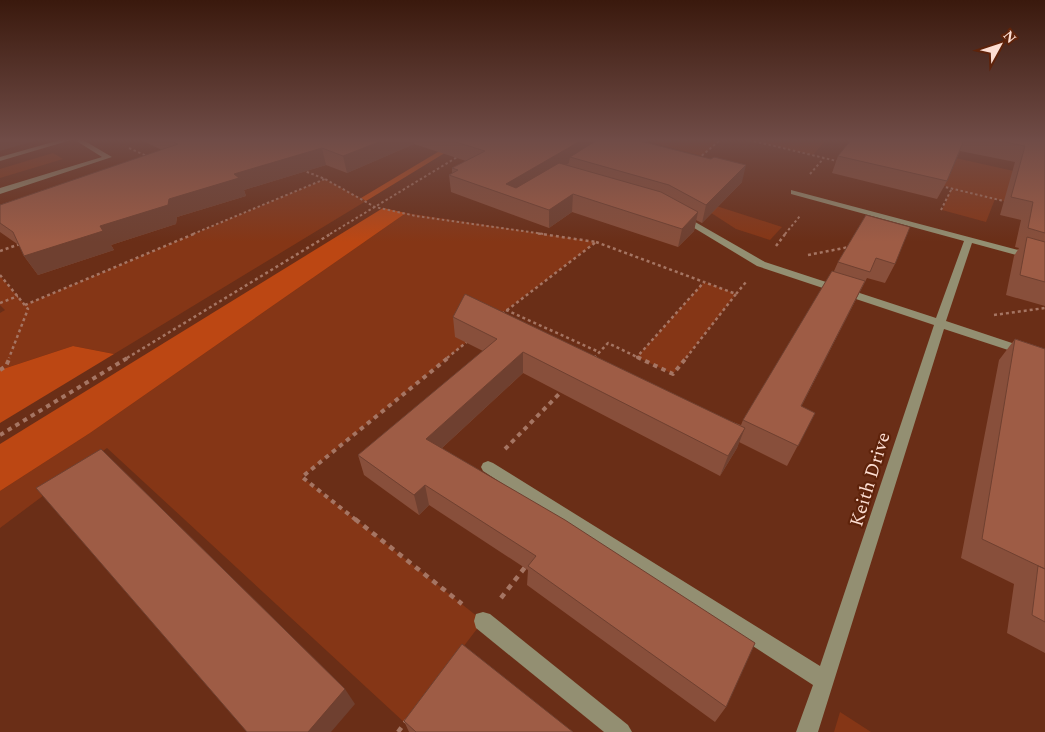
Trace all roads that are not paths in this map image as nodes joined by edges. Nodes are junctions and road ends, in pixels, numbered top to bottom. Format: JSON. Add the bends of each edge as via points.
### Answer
{"nodes":[{"id":1,"x":53,"y":174,"type":"edge"},
{"id":2,"x":0,"y":191,"type":"edge"},
{"id":3,"x":794,"y":192,"type":"dead end"},
{"id":4,"x":670,"y":211,"type":"edge"},
{"id":5,"x":969,"y":239,"type":"junction"},
{"id":6,"x":1045,"y":260,"type":"edge"},
{"id":7,"x":939,"y":323,"type":"junction"},
{"id":8,"x":1045,"y":358,"type":"edge"},
{"id":9,"x":488,"y":467,"type":"road end"},
{"id":10,"x":483,"y":621,"type":"road end"},
{"id":11,"x":825,"y":681,"type":"junction"},
{"id":12,"x":621,"y":732,"type":"edge"},
{"id":13,"x":807,"y":732,"type":"edge"}],
"edges":[{"from":1,"to":2,"type":"street"},
{"from":3,"to":5,"type":"street"},
{"from":4,"to":7,"type":"street","via":[[761,264]]},
{"from":5,"to":6,"type":"street"},
{"from":5,"to":7,"type":"street","name":"Keith Drive"},
{"from":7,"to":8,"type":"street"},
{"from":7,"to":11,"type":"street","name":"Keith Drive"},
{"from":9,"to":11,"type":"street"},
{"from":10,"to":12,"type":"street"},
{"from":11,"to":13,"type":"street","name":"Keith Drive"}]}
